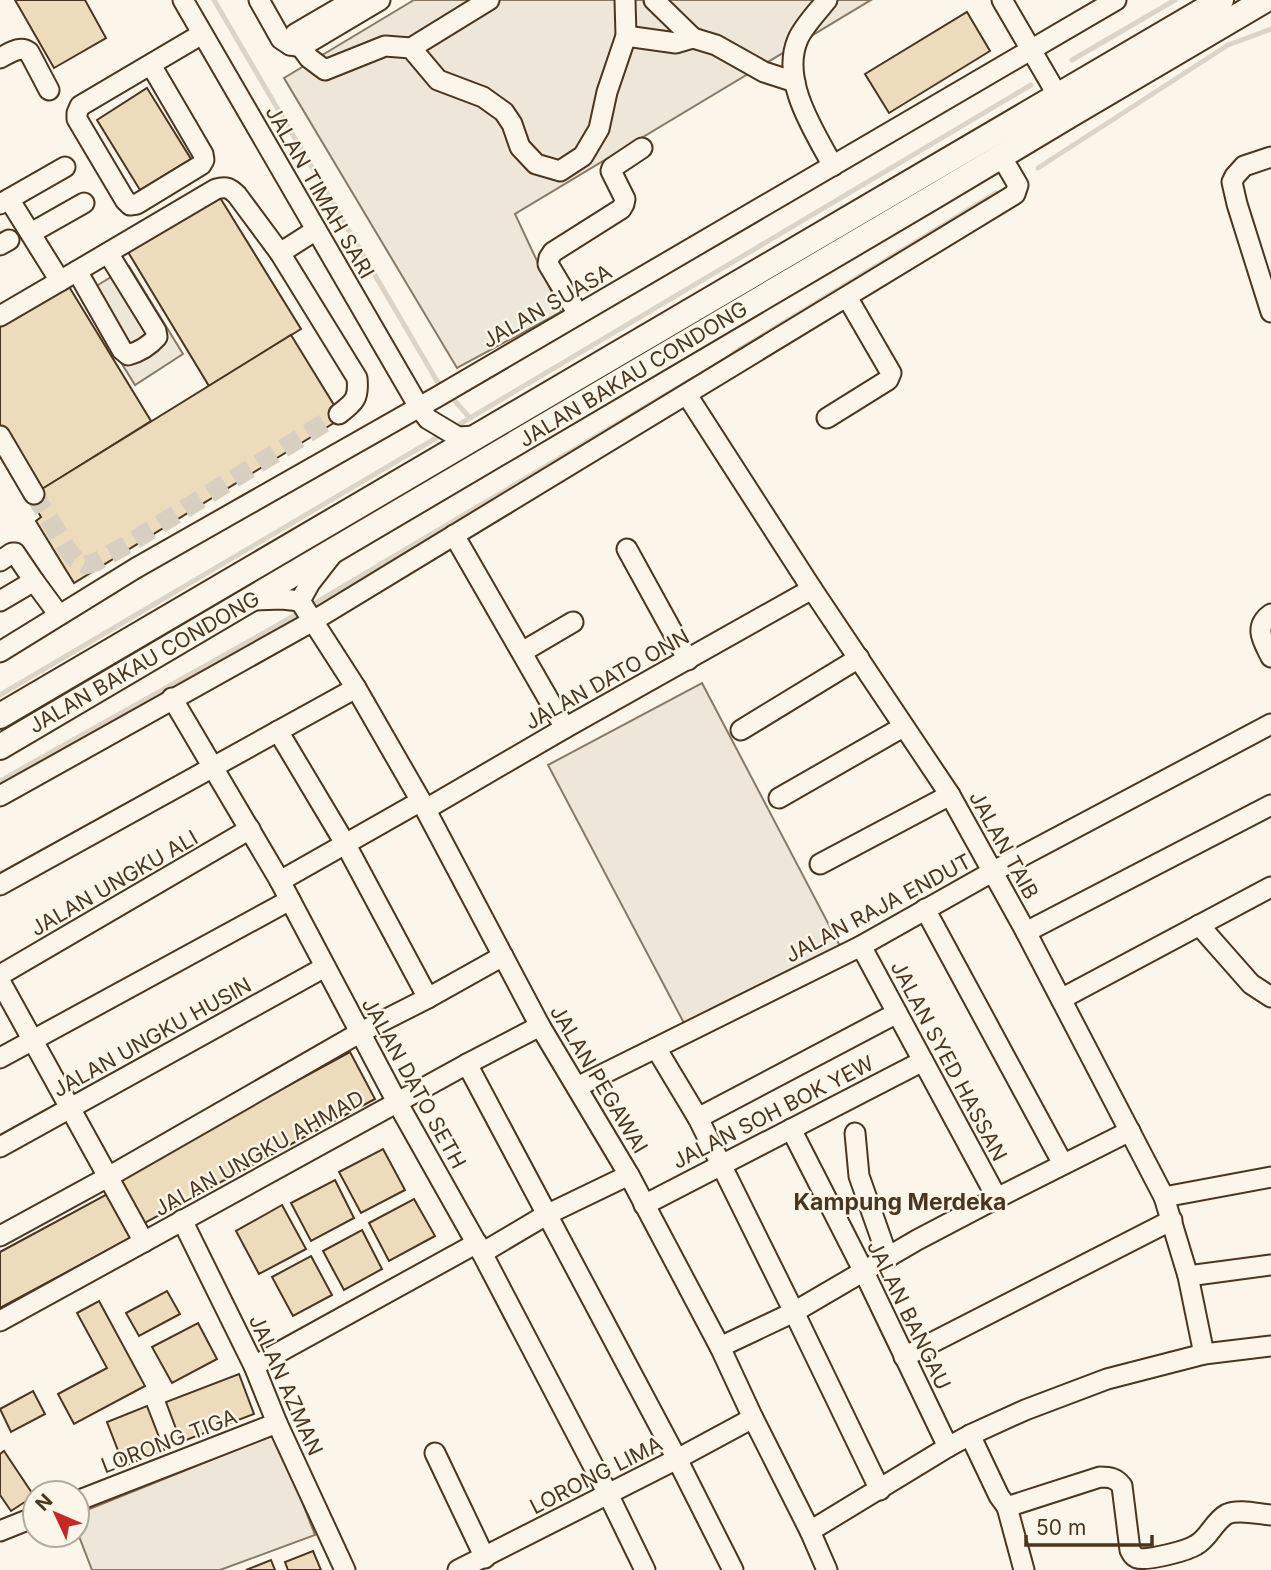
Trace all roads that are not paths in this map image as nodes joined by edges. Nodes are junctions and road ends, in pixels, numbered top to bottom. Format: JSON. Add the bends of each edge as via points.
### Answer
{"nodes":[{"id":1,"x":183,"y":0,"type":"edge"},
{"id":2,"x":259,"y":0,"type":"edge"},
{"id":3,"x":354,"y":0,"type":"edge"},
{"id":4,"x":380,"y":0,"type":"edge"},
{"id":5,"x":489,"y":0,"type":"edge"},
{"id":6,"x":625,"y":0,"type":"edge"},
{"id":7,"x":654,"y":0,"type":"edge"},
{"id":8,"x":827,"y":0,"type":"edge"},
{"id":9,"x":1002,"y":0,"type":"edge"},
{"id":10,"x":1116,"y":0,"type":"edge"},
{"id":11,"x":1221,"y":0,"type":"edge"},
{"id":12,"x":1265,"y":0,"type":"edge"},
{"id":13,"x":202,"y":34,"type":"junction"},
{"id":14,"x":625,"y":36,"type":"junction"},
{"id":15,"x":693,"y":38,"type":"junction"},
{"id":16,"x":296,"y":46,"type":"junction"},
{"id":17,"x":411,"y":48,"type":"junction"},
{"id":18,"x":1032,"y":50,"type":"junction"},
{"id":19,"x":0,"y":58,"type":"edge"},
{"id":20,"x":151,"y":65,"type":"junction"},
{"id":21,"x":795,"y":82,"type":"junction"},
{"id":22,"x":49,"y":90,"type":"dead end"},
{"id":23,"x":1064,"y":105,"type":"junction"},
{"id":24,"x":642,"y":148,"type":"dead end"},
{"id":25,"x":1001,"y":156,"type":"junction"},
{"id":26,"x":1271,"y":157,"type":"edge"},
{"id":27,"x":833,"y":166,"type":"junction"},
{"id":28,"x":65,"y":167,"type":"dead end"},
{"id":29,"x":4,"y":201,"type":"edge"},
{"id":30,"x":84,"y":204,"type":"dead end"},
{"id":31,"x":316,"y":230,"type":"junction"},
{"id":32,"x":31,"y":233,"type":"junction"},
{"id":33,"x":108,"y":253,"type":"junction"},
{"id":34,"x":280,"y":253,"type":"junction"},
{"id":35,"x":68,"y":276,"type":"junction"},
{"id":36,"x":847,"y":297,"type":"junction"},
{"id":37,"x":1271,"y":312,"type":"edge"},
{"id":38,"x":578,"y":314,"type":"junction"},
{"id":39,"x":0,"y":316,"type":"edge"},
{"id":40,"x":687,"y":395,"type":"junction"},
{"id":41,"x":424,"y":413,"type":"junction"},
{"id":42,"x":339,"y":414,"type":"tunnel mouth"},
{"id":43,"x":827,"y":418,"type":"dead end"},
{"id":44,"x":0,"y":436,"type":"edge"},
{"id":45,"x":467,"y":436,"type":"junction"},
{"id":46,"x":34,"y":494,"type":"tunnel mouth"},
{"id":47,"x":454,"y":535,"type":"junction"},
{"id":48,"x":339,"y":548,"type":"junction"},
{"id":49,"x":627,"y":549,"type":"dead end"},
{"id":50,"x":0,"y":561,"type":"edge"},
{"id":51,"x":34,"y":581,"type":"junction"},
{"id":52,"x":812,"y":589,"type":"junction"},
{"id":53,"x":250,"y":600,"type":"junction"},
{"id":54,"x":0,"y":601,"type":"edge"},
{"id":55,"x":306,"y":611,"type":"junction"},
{"id":56,"x":1271,"y":614,"type":"edge"},
{"id":57,"x":59,"y":615,"type":"junction"},
{"id":58,"x":573,"y":622,"type":"dead end"},
{"id":59,"x":0,"y":652,"type":"edge"},
{"id":60,"x":522,"y":652,"type":"junction"},
{"id":61,"x":1271,"y":657,"type":"edge"},
{"id":62,"x":859,"y":658,"type":"junction"},
{"id":63,"x":688,"y":660,"type":"junction"},
{"id":64,"x":356,"y":688,"type":"junction"},
{"id":65,"x":172,"y":698,"type":"junction"},
{"id":66,"x":0,"y":716,"type":"edge"},
{"id":67,"x":1271,"y":724,"type":"edge"},
{"id":68,"x":903,"y":727,"type":"junction"},
{"id":69,"x":565,"y":728,"type":"junction"},
{"id":70,"x":741,"y":730,"type":"dead end"},
{"id":71,"x":278,"y":731,"type":"junction"},
{"id":72,"x":0,"y":747,"type":"edge"},
{"id":73,"x":214,"y":767,"type":"junction"},
{"id":74,"x":950,"y":795,"type":"junction"},
{"id":75,"x":0,"y":796,"type":"edge"},
{"id":76,"x":779,"y":797,"type":"dead end"},
{"id":77,"x":423,"y":805,"type":"junction"},
{"id":78,"x":1271,"y":805,"type":"edge"},
{"id":79,"x":250,"y":829,"type":"junction"},
{"id":80,"x":346,"y":845,"type":"junction"},
{"id":81,"x":820,"y":864,"type":"dead end"},
{"id":82,"x":992,"y":872,"type":"junction"},
{"id":83,"x":280,"y":881,"type":"junction"},
{"id":84,"x":0,"y":885,"type":"edge"},
{"id":85,"x":1271,"y":887,"type":"edge"},
{"id":86,"x":290,"y":900,"type":"junction"},
{"id":87,"x":925,"y":909,"type":"junction"},
{"id":88,"x":1199,"y":925,"type":"junction"},
{"id":89,"x":1026,"y":932,"type":"junction"},
{"id":90,"x":861,"y":946,"type":"junction"},
{"id":91,"x":503,"y":956,"type":"junction"},
{"id":92,"x":325,"y":967,"type":"junction"},
{"id":93,"x":0,"y":975,"type":"edge"},
{"id":94,"x":0,"y":981,"type":"edge"},
{"id":95,"x":1271,"y":997,"type":"edge"},
{"id":96,"x":428,"y":998,"type":"junction"},
{"id":97,"x":1061,"y":999,"type":"junction"},
{"id":98,"x":897,"y":1013,"type":"junction"},
{"id":99,"x":540,"y":1026,"type":"junction"},
{"id":100,"x":361,"y":1032,"type":"junction"},
{"id":101,"x":33,"y":1041,"type":"junction"},
{"id":102,"x":656,"y":1048,"type":"junction"},
{"id":103,"x":0,"y":1059,"type":"edge"},
{"id":104,"x":923,"y":1061,"type":"junction"},
{"id":105,"x":467,"y":1064,"type":"junction"},
{"id":106,"x":578,"y":1087,"type":"junction"},
{"id":107,"x":397,"y":1102,"type":"junction"},
{"id":108,"x":71,"y":1109,"type":"junction"},
{"id":109,"x":698,"y":1118,"type":"junction"},
{"id":110,"x":791,"y":1129,"type":"junction"},
{"id":111,"x":1130,"y":1131,"type":"junction"},
{"id":112,"x":855,"y":1133,"type":"dead end"},
{"id":113,"x":0,"y":1147,"type":"edge"},
{"id":114,"x":721,"y":1164,"type":"junction"},
{"id":115,"x":1063,"y":1164,"type":"junction"},
{"id":116,"x":629,"y":1175,"type":"junction"},
{"id":117,"x":108,"y":1177,"type":"junction"},
{"id":118,"x":1271,"y":1177,"type":"edge"},
{"id":119,"x":1164,"y":1197,"type":"junction"},
{"id":120,"x":997,"y":1198,"type":"junction"},
{"id":121,"x":644,"y":1205,"type":"junction"},
{"id":122,"x":546,"y":1215,"type":"junction"},
{"id":123,"x":182,"y":1220,"type":"junction"},
{"id":124,"x":1172,"y":1220,"type":"junction"},
{"id":125,"x":0,"y":1236,"type":"edge"},
{"id":126,"x":144,"y":1242,"type":"junction"},
{"id":127,"x":479,"y":1248,"type":"junction"},
{"id":128,"x":888,"y":1258,"type":"junction"},
{"id":129,"x":1271,"y":1265,"type":"edge"},
{"id":130,"x":864,"y":1272,"type":"junction"},
{"id":131,"x":1188,"y":1276,"type":"junction"},
{"id":132,"x":794,"y":1312,"type":"junction"},
{"id":133,"x":0,"y":1321,"type":"edge"},
{"id":134,"x":1271,"y":1346,"type":"edge"},
{"id":135,"x":720,"y":1347,"type":"junction"},
{"id":136,"x":1204,"y":1354,"type":"junction"},
{"id":137,"x":904,"y":1357,"type":"junction"},
{"id":138,"x":254,"y":1366,"type":"junction"},
{"id":139,"x":753,"y":1418,"type":"junction"},
{"id":140,"x":277,"y":1423,"type":"junction"},
{"id":141,"x":970,"y":1435,"type":"junction"},
{"id":142,"x":948,"y":1447,"type":"junction"},
{"id":143,"x":435,"y":1453,"type":"dead end"},
{"id":144,"x":677,"y":1459,"type":"junction"},
{"id":145,"x":880,"y":1490,"type":"junction"},
{"id":146,"x":608,"y":1494,"type":"junction"},
{"id":147,"x":91,"y":1496,"type":"edge"},
{"id":148,"x":1007,"y":1507,"type":"junction"},
{"id":149,"x":1271,"y":1515,"type":"edge"},
{"id":150,"x":21,"y":1523,"type":"edge"},
{"id":151,"x":0,"y":1531,"type":"edge"},
{"id":152,"x":810,"y":1531,"type":"junction"},
{"id":153,"x":485,"y":1558,"type":"junction"},
{"id":154,"x":345,"y":1570,"type":"edge"},
{"id":155,"x":458,"y":1570,"type":"edge"},
{"id":156,"x":645,"y":1570,"type":"edge"},
{"id":157,"x":733,"y":1570,"type":"edge"},
{"id":158,"x":827,"y":1570,"type":"edge"},
{"id":159,"x":1024,"y":1570,"type":"edge"}],
"edges":[{"from":1,"to":13,"type":"street","name":"JALAN TIMAH SARI"},
{"from":2,"to":16,"type":"street","via":[[281,39]]},
{"from":3,"to":16,"type":"street","via":[[295,34]]},
{"from":4,"to":16,"type":"street"},
{"from":5,"to":17,"type":"street"},
{"from":6,"to":14,"type":"street"},
{"from":7,"to":15,"type":"street"},
{"from":8,"to":21,"type":"street","via":[[798,38],[792,62]]},
{"from":9,"to":18,"type":"street"},
{"from":10,"to":18,"type":"street","name":"JALAN SUASA"},
{"from":11,"to":23,"type":"main road","name":"JALAN BAKAU CONDONG"},
{"from":12,"to":23,"type":"main road","name":"JALAN BAKAU CONDONG"},
{"from":13,"to":20,"type":"street"},
{"from":13,"to":31,"type":"street","name":"JALAN TIMAH SARI"},
{"from":14,"to":15,"type":"street","via":[[676,43]]},
{"from":14,"to":17,"type":"street","via":[[599,129],[583,156],[560,171],[536,164],[520,147],[504,112],[483,97],[438,80]]},
{"from":15,"to":21,"type":"street"},
{"from":16,"to":17,"type":"street","via":[[324,70],[385,46]]},
{"from":18,"to":23,"type":"street"},
{"from":18,"to":27,"type":"street","name":"JALAN SUASA"},
{"from":19,"to":22,"type":"street","via":[[25,49]]},
{"from":20,"to":20,"type":"street","via":[[80,106],[76,113],[130,205],[204,160]]},
{"from":21,"to":27,"type":"street","via":[[802,107]]},
{"from":23,"to":25,"type":"main road","name":"JALAN BAKAU CONDONG"},
{"from":23,"to":45,"type":"main road","name":"JALAN BAKAU CONDONG"},
{"from":24,"to":38,"type":"street","via":[[612,168],[625,200],[621,209],[549,258],[548,264]]},
{"from":25,"to":36,"type":"street","via":[[1018,185],[1014,194]]},
{"from":25,"to":48,"type":"main road","name":"JALAN BAKAU CONDONG"},
{"from":26,"to":37,"type":"street","via":[[1244,166],[1232,182]]},
{"from":27,"to":38,"type":"street","name":"JALAN SUASA"},
{"from":28,"to":29,"type":"street"},
{"from":29,"to":32,"type":"street"},
{"from":30,"to":32,"type":"street"},
{"from":31,"to":34,"type":"street"},
{"from":31,"to":41,"type":"street","name":"JALAN TIMAH SARI"},
{"from":32,"to":35,"type":"street"},
{"from":33,"to":34,"type":"street","via":[[223,187],[237,195]]},
{"from":33,"to":35,"type":"street"},
{"from":33,"to":35,"type":"street","via":[[156,331],[157,337],[136,353],[128,355],[122,350]]},
{"from":34,"to":42,"type":"street","via":[[357,378],[356,400]]},
{"from":35,"to":39,"type":"street"},
{"from":36,"to":40,"type":"street"},
{"from":36,"to":43,"type":"street","via":[[891,373],[888,380]]},
{"from":38,"to":41,"type":"street","name":"JALAN SUASA","via":[[437,397]]},
{"from":40,"to":47,"type":"street"},
{"from":40,"to":52,"type":"street","name":"JALAN TAIB"},
{"from":41,"to":45,"type":"street"},
{"from":41,"to":57,"type":"street","name":"JALAN SUASA","via":[[131,560]]},
{"from":44,"to":46,"type":"street"},
{"from":45,"to":66,"type":"main road","name":"JALAN BAKAU CONDONG"},
{"from":47,"to":55,"type":"street"},
{"from":47,"to":60,"type":"street"},
{"from":48,"to":53,"type":"main road","name":"JALAN BAKAU CONDONG"},
{"from":48,"to":55,"type":"street","via":[[323,565]]},
{"from":49,"to":63,"type":"street"},
{"from":50,"to":51,"type":"street","via":[[15,553]]},
{"from":51,"to":54,"type":"street"},
{"from":51,"to":57,"type":"street"},
{"from":52,"to":62,"type":"street","name":"JALAN TAIB"},
{"from":52,"to":63,"type":"street","name":"JALAN DATO ONN"},
{"from":53,"to":55,"type":"street","via":[[282,599]]},
{"from":53,"to":72,"type":"main road","name":"JALAN BAKAU CONDONG"},
{"from":55,"to":64,"type":"street","name":"JALAN PEGAWAI"},
{"from":55,"to":65,"type":"street"},
{"from":56,"to":61,"type":"street","via":[[1260,635]]},
{"from":57,"to":59,"type":"street","name":"JALAN SUASA"},
{"from":58,"to":60,"type":"street"},
{"from":60,"to":69,"type":"street"},
{"from":62,"to":68,"type":"street","name":"JALAN TAIB"},
{"from":62,"to":70,"type":"street"},
{"from":63,"to":69,"type":"street","name":"JALAN DATO ONN"},
{"from":64,"to":71,"type":"street"},
{"from":64,"to":77,"type":"street","name":"JALAN PEGAWAI"},
{"from":65,"to":73,"type":"street","name":"JALAN DATO SETH"},
{"from":65,"to":75,"type":"street"},
{"from":67,"to":82,"type":"street","name":"JALAN RAJA ENDUT"},
{"from":68,"to":74,"type":"street","name":"JALAN TAIB"},
{"from":68,"to":76,"type":"street"},
{"from":69,"to":77,"type":"street","name":"JALAN DATO ONN"},
{"from":71,"to":73,"type":"street"},
{"from":71,"to":80,"type":"street"},
{"from":73,"to":79,"type":"street","name":"JALAN DATO SETH"},
{"from":73,"to":84,"type":"street"},
{"from":74,"to":81,"type":"street"},
{"from":74,"to":82,"type":"street","name":"JALAN TAIB"},
{"from":77,"to":80,"type":"street","name":"JALAN DATO ONN"},
{"from":77,"to":91,"type":"street","name":"JALAN PEGAWAI"},
{"from":78,"to":89,"type":"street"},
{"from":79,"to":83,"type":"street","name":"JALAN DATO SETH"},
{"from":79,"to":93,"type":"street","name":"JALAN UNGKU ALI"},
{"from":80,"to":83,"type":"street","name":"JALAN DATO ONN"},
{"from":80,"to":96,"type":"street"},
{"from":82,"to":87,"type":"street","name":"JALAN RAJA ENDUT"},
{"from":82,"to":89,"type":"street","name":"JALAN TAIB"},
{"from":83,"to":86,"type":"street","name":"JALAN DATO SETH"},
{"from":85,"to":88,"type":"street"},
{"from":86,"to":92,"type":"street","name":"JALAN DATO SETH"},
{"from":86,"to":101,"type":"street"},
{"from":87,"to":90,"type":"street","name":"JALAN RAJA ENDUT"},
{"from":87,"to":115,"type":"street"},
{"from":88,"to":95,"type":"street","via":[[1251,984]]},
{"from":88,"to":97,"type":"street"},
{"from":89,"to":97,"type":"street","name":"JALAN TAIB"},
{"from":90,"to":98,"type":"street","name":"JALAN SYED HASSAN"},
{"from":90,"to":102,"type":"street","name":"JALAN RAJA ENDUT"},
{"from":91,"to":96,"type":"street"},
{"from":91,"to":99,"type":"street","name":"JALAN PEGAWAI"},
{"from":92,"to":100,"type":"street","name":"JALAN DATO SETH"},
{"from":92,"to":108,"type":"street","name":"JALAN UNGKU HUSIN"},
{"from":94,"to":101,"type":"street"},
{"from":96,"to":100,"type":"street"},
{"from":97,"to":111,"type":"street","name":"JALAN TAIB"},
{"from":98,"to":104,"type":"street","name":"JALAN SYED HASSAN"},
{"from":98,"to":109,"type":"street"},
{"from":99,"to":105,"type":"street","name":"JALAN UNGKU AHMAD"},
{"from":99,"to":106,"type":"street","name":"JALAN PEGAWAI"},
{"from":100,"to":107,"type":"street","name":"JALAN DATO SETH"},
{"from":100,"to":117,"type":"street"},
{"from":101,"to":103,"type":"street"},
{"from":101,"to":108,"type":"street"},
{"from":102,"to":106,"type":"street","name":"JALAN RAJA ENDUT"},
{"from":102,"to":109,"type":"street"},
{"from":104,"to":110,"type":"street","name":"JALAN SOH BOK YEW"},
{"from":104,"to":120,"type":"street","name":"JALAN SYED HASSAN"},
{"from":105,"to":107,"type":"street","name":"JALAN UNGKU AHMAD"},
{"from":105,"to":122,"type":"street"},
{"from":106,"to":116,"type":"street","name":"JALAN PEGAWAI"},
{"from":107,"to":123,"type":"street","name":"JALAN UNGKU AHMAD"},
{"from":107,"to":127,"type":"street","name":"JALAN DATO SETH"},
{"from":108,"to":113,"type":"street","name":"JALAN UNGKU HUSIN"},
{"from":108,"to":117,"type":"street"},
{"from":109,"to":114,"type":"street"},
{"from":110,"to":114,"type":"street","name":"JALAN SOH BOK YEW"},
{"from":110,"to":130,"type":"street","name":"JALAN BANGAU"},
{"from":111,"to":115,"type":"street"},
{"from":111,"to":119,"type":"street","name":"JALAN TAIB"},
{"from":112,"to":128,"type":"street","via":[[859,1176]]},
{"from":114,"to":121,"type":"street","name":"JALAN SOH BOK YEW"},
{"from":114,"to":132,"type":"street"},
{"from":115,"to":120,"type":"street"},
{"from":116,"to":121,"type":"street","name":"JALAN PEGAWAI"},
{"from":116,"to":122,"type":"street"},
{"from":117,"to":125,"type":"street"},
{"from":117,"to":126,"type":"street"},
{"from":118,"to":119,"type":"street"},
{"from":119,"to":124,"type":"street","name":"JALAN TAIB"},
{"from":120,"to":128,"type":"street"},
{"from":121,"to":135,"type":"street","name":"JALAN PEGAWAI"},
{"from":122,"to":127,"type":"street"},
{"from":122,"to":144,"type":"street"},
{"from":123,"to":126,"type":"street","name":"JALAN UNGKU AHMAD"},
{"from":123,"to":138,"type":"street","name":"JALAN AZMAN"},
{"from":124,"to":131,"type":"street","name":"JALAN TAIB"},
{"from":124,"to":137,"type":"street"},
{"from":126,"to":133,"type":"street","name":"JALAN UNGKU AHMAD"},
{"from":127,"to":138,"type":"street"},
{"from":127,"to":146,"type":"street","name":"JALAN DATO SETH"},
{"from":128,"to":130,"type":"street"},
{"from":129,"to":131,"type":"street"},
{"from":130,"to":132,"type":"street"},
{"from":130,"to":137,"type":"street","name":"JALAN BANGAU"},
{"from":131,"to":136,"type":"street","name":"JALAN TAIB"},
{"from":132,"to":135,"type":"street"},
{"from":132,"to":145,"type":"street"},
{"from":134,"to":136,"type":"street"},
{"from":135,"to":139,"type":"street","name":"JALAN PEGAWAI"},
{"from":136,"to":141,"type":"street","via":[[1107,1379]]},
{"from":137,"to":142,"type":"street","name":"JALAN BANGAU"},
{"from":138,"to":140,"type":"street","name":"JALAN AZMAN"},
{"from":139,"to":144,"type":"street","name":"LORONG LIMA"},
{"from":139,"to":152,"type":"street","name":"JALAN PEGAWAI"},
{"from":140,"to":147,"type":"street","name":"LORONG TIGA"},
{"from":140,"to":154,"type":"street","name":"JALAN AZMAN"},
{"from":141,"to":142,"type":"street"},
{"from":141,"to":148,"type":"street"},
{"from":142,"to":145,"type":"street"},
{"from":143,"to":153,"type":"street"},
{"from":144,"to":146,"type":"street","name":"LORONG LIMA"},
{"from":144,"to":157,"type":"street"},
{"from":145,"to":152,"type":"street"},
{"from":146,"to":153,"type":"street","name":"LORONG LIMA"},
{"from":146,"to":156,"type":"street","name":"JALAN DATO SETH"},
{"from":148,"to":149,"type":"street","via":[[1100,1477],[1117,1480],[1122,1486],[1130,1550],[1139,1559],[1197,1545],[1227,1514]]},
{"from":148,"to":159,"type":"street"},
{"from":150,"to":151,"type":"street"},
{"from":152,"to":158,"type":"street","name":"JALAN PEGAWAI"},
{"from":153,"to":155,"type":"street","name":"LORONG LIMA"}]}
